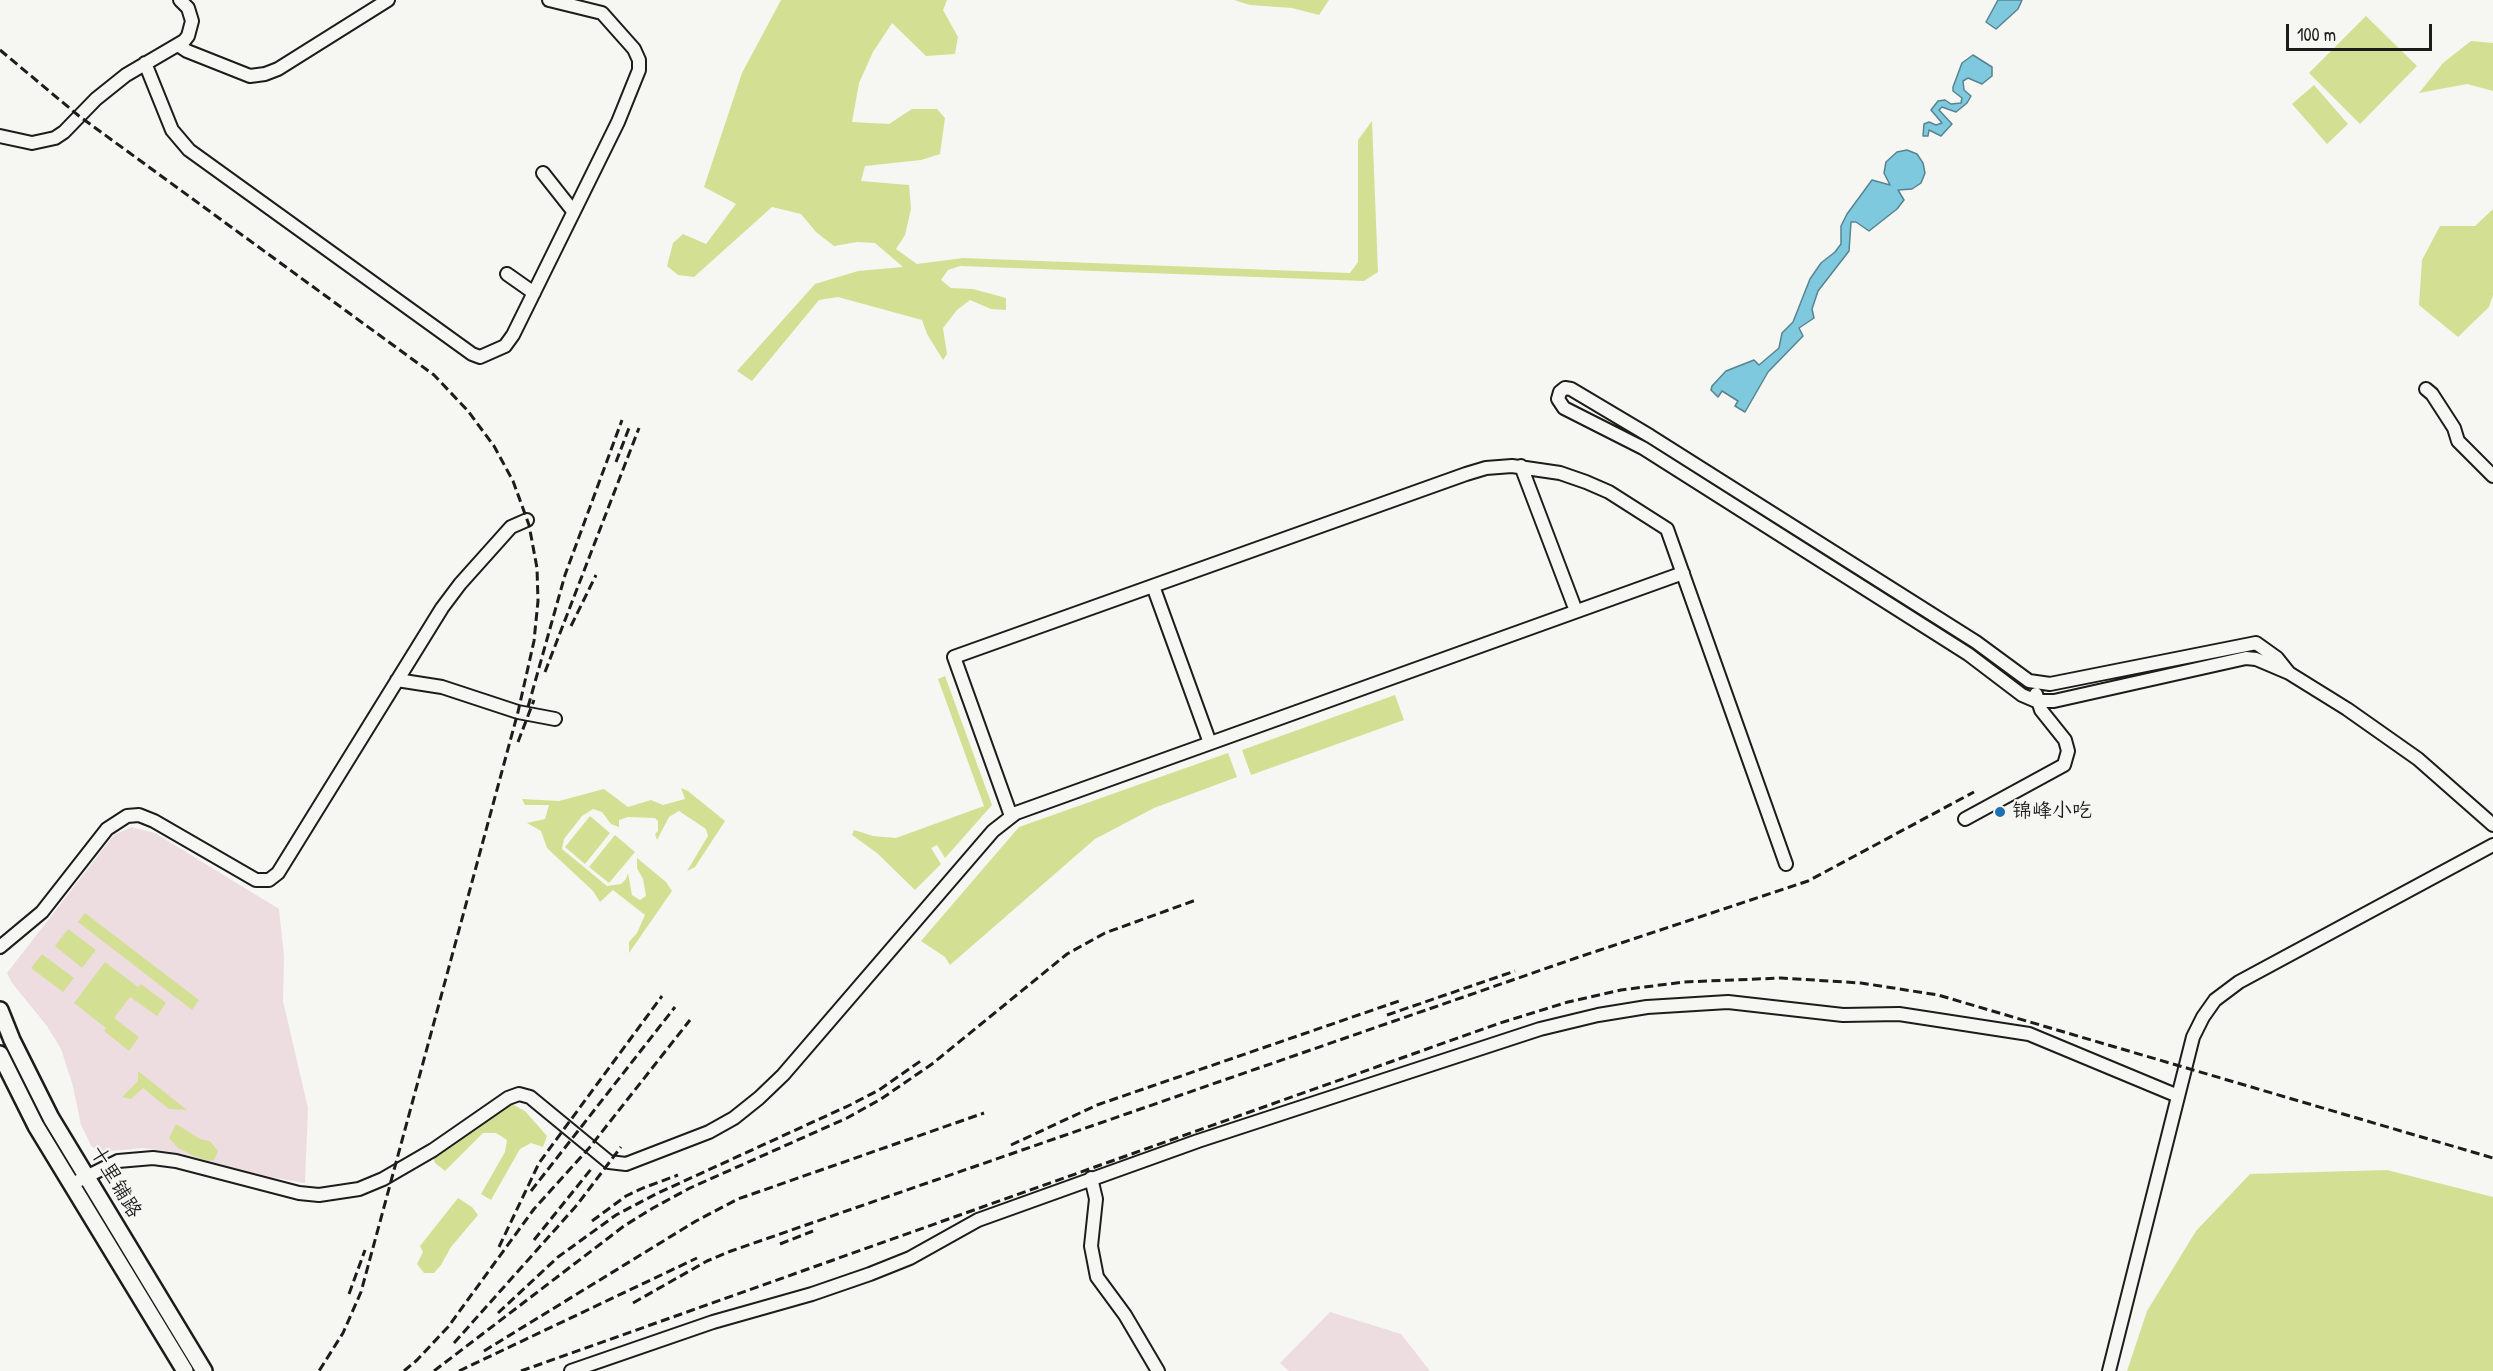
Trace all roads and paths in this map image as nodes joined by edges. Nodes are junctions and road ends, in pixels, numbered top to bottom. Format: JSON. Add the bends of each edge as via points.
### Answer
{"nodes":[{"id":1,"x":180,"y":0,"type":"edge"},
{"id":2,"x":388,"y":0,"type":"edge"},
{"id":3,"x":549,"y":0,"type":"edge"},
{"id":4,"x":177,"y":45,"type":"junction"},
{"id":5,"x":145,"y":63,"type":"junction"},
{"id":6,"x":0,"y":136,"type":"edge"},
{"id":7,"x":543,"y":173,"type":"dead end"},
{"id":8,"x":573,"y":212,"type":"junction"},
{"id":9,"x":507,"y":274,"type":"dead end"},
{"id":10,"x":534,"y":293,"type":"junction"},
{"id":11,"x":2426,"y":389,"type":"dead end"},
{"id":12,"x":1521,"y":466,"type":"junction"},
{"id":13,"x":2493,"y":476,"type":"edge"},
{"id":14,"x":527,"y":520,"type":"dead end"},
{"id":15,"x":1683,"y":573,"type":"junction"},
{"id":16,"x":1153,"y":586,"type":"junction"},
{"id":17,"x":1576,"y":611,"type":"junction"},
{"id":18,"x":2289,"y":673,"type":"junction"},
{"id":19,"x":397,"y":681,"type":"junction"},
{"id":20,"x":2039,"y":682,"type":"junction"},
{"id":21,"x":2038,"y":706,"type":"junction"},
{"id":22,"x":555,"y":719,"type":"dead end"},
{"id":23,"x":1210,"y":743,"type":"junction"},
{"id":24,"x":1011,"y":816,"type":"junction"},
{"id":25,"x":1965,"y":819,"type":"dead end"},
{"id":26,"x":2493,"y":826,"type":"edge"},
{"id":27,"x":2493,"y":844,"type":"edge"},
{"id":28,"x":1786,"y":864,"type":"dead end"},
{"id":29,"x":0,"y":947,"type":"edge"},
{"id":30,"x":0,"y":1010,"type":"edge"},
{"id":31,"x":0,"y":1054,"type":"edge"},
{"id":32,"x":2178,"y":1096,"type":"junction"},
{"id":33,"x":87,"y":1176,"type":"junction"},
{"id":34,"x":1090,"y":1178,"type":"junction"},
{"id":35,"x":72,"y":1184,"type":"junction"},
{"id":36,"x":185,"y":1371,"type":"edge"},
{"id":37,"x":204,"y":1371,"type":"edge"},
{"id":38,"x":571,"y":1371,"type":"edge"},
{"id":39,"x":1158,"y":1371,"type":"edge"},
{"id":40,"x":2109,"y":1371,"type":"edge"}],
"edges":[{"from":1,"to":4,"type":"street","via":[[192,21],[188,36]]},
{"from":2,"to":4,"type":"street","via":[[265,74],[250,76]]},
{"from":3,"to":8,"type":"street","via":[[602,13],[639,60],[639,70],[618,122]]},
{"from":4,"to":5,"type":"street"},
{"from":5,"to":6,"type":"street","via":[[96,99],[55,138],[32,143]]},
{"from":5,"to":10,"type":"street","via":[[171,130],[189,150],[472,354],[480,357],[505,346]]},
{"from":7,"to":8,"type":"street"},
{"from":8,"to":10,"type":"street"},
{"from":9,"to":10,"type":"street"},
{"from":11,"to":13,"type":"street","via":[[2454,428],[2458,441]]},
{"from":12,"to":15,"type":"street","via":[[1586,482],[1667,529]]},
{"from":12,"to":16,"type":"street","via":[[1486,468],[1466,474]]},
{"from":12,"to":17,"type":"street"},
{"from":14,"to":19,"type":"street","via":[[511,527],[460,584]]},
{"from":15,"to":17,"type":"street"},
{"from":15,"to":28,"type":"street"},
{"from":16,"to":23,"type":"street"},
{"from":16,"to":24,"type":"street","via":[[954,657]]},
{"from":17,"to":23,"type":"street"},
{"from":18,"to":20,"type":"street","via":[[2277,658],[2256,643],[2050,684]]},
{"from":18,"to":21,"type":"street","via":[[2270,663],[2246,658]]},
{"from":18,"to":26,"type":"street","via":[[2418,759]]},
{"from":19,"to":22,"type":"street","via":[[442,687],[518,712]]},
{"from":19,"to":29,"type":"street","via":[[278,873],[269,880],[256,880],[154,821],[139,815],[127,816],[107,829],[42,912]]},
{"from":20,"to":21,"type":"street","via":[[2035,689]]},
{"from":20,"to":21,"type":"street","via":[[2030,681],[1976,642],[1650,436],[1571,389],[1560,392],[1558,399],[1564,408],[1643,448],[1968,654]]},
{"from":21,"to":25,"type":"street","via":[[2065,740],[2068,752],[2064,765]]},
{"from":23,"to":24,"type":"street"},
{"from":24,"to":33,"type":"street","via":[[993,831],[783,1075],[734,1118],[710,1132],[626,1164],[615,1164],[530,1097],[519,1094],[382,1179],[340,1193],[299,1194],[153,1158],[118,1161]]},
{"from":26,"to":27,"type":"street"},
{"from":27,"to":32,"type":"street","via":[[2239,982],[2215,1000],[2193,1037]]},
{"from":30,"to":33,"type":"main road","name":"十里铺路","via":[[51,1118]]},
{"from":31,"to":35,"type":"main road","name":"十里铺路","via":[[36,1126]]},
{"from":32,"to":34,"type":"street","via":[[2029,1035],[1899,1014],[1843,1015],[1728,1002],[1694,1003],[1598,1015],[1540,1029]]},
{"from":32,"to":40,"type":"street"},
{"from":33,"to":35,"type":"street"},
{"from":33,"to":37,"type":"main road","name":"十里铺路"},
{"from":34,"to":38,"type":"street","via":[[978,1220],[910,1258],[870,1274]]},
{"from":34,"to":39,"type":"street","via":[[1096,1199],[1091,1246],[1097,1277]]},
{"from":35,"to":36,"type":"main road","name":"十里铺路"}]}
